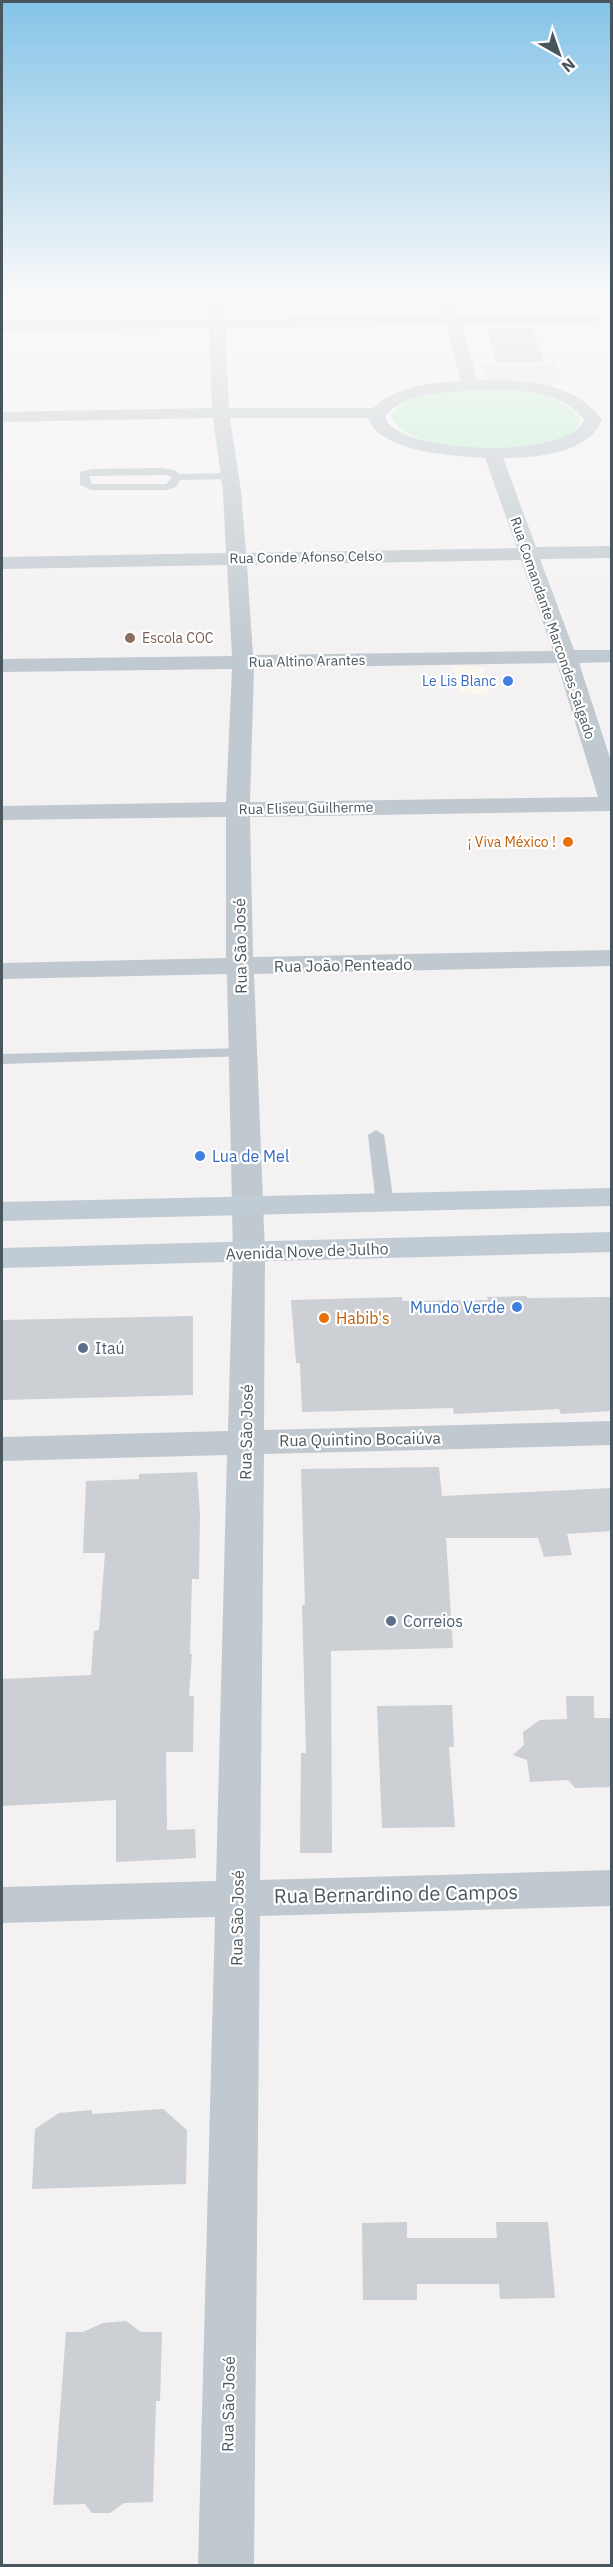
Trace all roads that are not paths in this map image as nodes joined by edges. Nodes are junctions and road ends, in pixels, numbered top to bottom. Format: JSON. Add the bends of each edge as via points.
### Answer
{"nodes":[{"id":1,"x":222,"y":420,"type":"edge"},
{"id":2,"x":378,"y":420,"type":"edge"},
{"id":3,"x":594,"y":420,"type":"joint"},
{"id":4,"x":612,"y":420,"type":"edge"},
{"id":5,"x":492,"y":453,"type":"junction"},
{"id":6,"x":230,"y":476,"type":"junction"},
{"id":7,"x":177,"y":477,"type":"junction"},
{"id":8,"x":612,"y":552,"type":"edge"},
{"id":9,"x":530,"y":553,"type":"junction"},
{"id":10,"x":236,"y":558,"type":"junction"},
{"id":11,"x":2,"y":563,"type":"edge"},
{"id":12,"x":612,"y":656,"type":"edge"},
{"id":13,"x":566,"y":657,"type":"junction"},
{"id":14,"x":243,"y":663,"type":"junction"},
{"id":15,"x":2,"y":666,"type":"edge"},
{"id":16,"x":612,"y":804,"type":"edge"},
{"id":17,"x":238,"y":809,"type":"junction"},
{"id":18,"x":2,"y":813,"type":"edge"},
{"id":19,"x":612,"y":958,"type":"edge"},
{"id":20,"x":240,"y":967,"type":"junction"},
{"id":21,"x":2,"y":971,"type":"edge"},
{"id":22,"x":243,"y":1053,"type":"junction"},
{"id":23,"x":2,"y":1059,"type":"edge"},
{"id":24,"x":376,"y":1135,"type":"dead end"},
{"id":25,"x":612,"y":1197,"type":"edge"},
{"id":26,"x":385,"y":1204,"type":"junction"},
{"id":27,"x":249,"y":1208,"type":"junction"},
{"id":28,"x":2,"y":1212,"type":"edge"},
{"id":29,"x":612,"y":1242,"type":"edge"},
{"id":30,"x":249,"y":1253,"type":"junction"},
{"id":31,"x":2,"y":1258,"type":"edge"},
{"id":32,"x":612,"y":1433,"type":"edge"},
{"id":33,"x":246,"y":1442,"type":"junction"},
{"id":34,"x":2,"y":1449,"type":"edge"},
{"id":35,"x":612,"y":1888,"type":"edge"},
{"id":36,"x":237,"y":1898,"type":"junction"},
{"id":37,"x":2,"y":1905,"type":"edge"},
{"id":38,"x":226,"y":2565,"type":"edge"}],
"edges":[{"from":1,"to":6,"type":"street","name":"Rua São José"},
{"from":2,"to":5,"type":"street","via":[[387,432],[405,441],[440,449]]},
{"from":3,"to":4,"type":"street"},
{"from":3,"to":5,"type":"street","via":[[589,430],[575,439],[534,450]]},
{"from":5,"to":9,"type":"street","name":"Rua Comandante Marcondes Salgado"},
{"from":6,"to":7,"type":"lane"},
{"from":6,"to":10,"type":"street","name":"Rua São José"},
{"from":7,"to":7,"type":"lane","via":[[161,471],[84,474],[85,485],[91,487],[167,487]]},
{"from":8,"to":9,"type":"street","name":"Rua Conde Afonso Celso"},
{"from":9,"to":10,"type":"street","name":"Rua Conde Afonso Celso"},
{"from":9,"to":13,"type":"street","name":"Rua Comandante Marcondes Salgado"},
{"from":10,"to":11,"type":"street","name":"Rua Conde Afonso Celso"},
{"from":10,"to":14,"type":"street","name":"Rua São José"},
{"from":12,"to":13,"type":"street","name":"Rua Altino Arantes"},
{"from":13,"to":14,"type":"street","name":"Rua Altino Arantes"},
{"from":13,"to":16,"type":"street","name":"Rua Comandante Marcondes Salgado"},
{"from":14,"to":15,"type":"street","name":"Rua Altino Arantes"},
{"from":14,"to":17,"type":"street","name":"Rua São José"},
{"from":16,"to":17,"type":"street","name":"Rua Eliseu Guilherme"},
{"from":17,"to":18,"type":"street","name":"Rua Eliseu Guilherme"},
{"from":17,"to":20,"type":"street","name":"Rua São José"},
{"from":19,"to":20,"type":"street","name":"Rua João Penteado"},
{"from":20,"to":21,"type":"street","name":"Rua João Penteado"},
{"from":20,"to":22,"type":"street","name":"Rua São José"},
{"from":22,"to":23,"type":"lane"},
{"from":22,"to":27,"type":"street","name":"Rua São José"},
{"from":24,"to":26,"type":"lane"},
{"from":25,"to":26,"type":"main road"},
{"from":26,"to":27,"type":"main road"},
{"from":27,"to":28,"type":"main road"},
{"from":27,"to":30,"type":"street","name":"Rua São José"},
{"from":29,"to":30,"type":"main road","name":"Avenida Nove de Julho"},
{"from":30,"to":31,"type":"main road","name":"Avenida Nove de Julho"},
{"from":30,"to":33,"type":"street","name":"Rua São José"},
{"from":32,"to":33,"type":"street","name":"Rua Quintino Bocaiúva"},
{"from":33,"to":34,"type":"street","name":"Rua Quintino Bocaiúva"},
{"from":33,"to":36,"type":"street","name":"Rua São José"},
{"from":35,"to":36,"type":"street","name":"Rua Bernardino de Campos"},
{"from":36,"to":37,"type":"street","name":"Rua Bernardino de Campos"},
{"from":36,"to":38,"type":"street","name":"Rua São José"}]}
